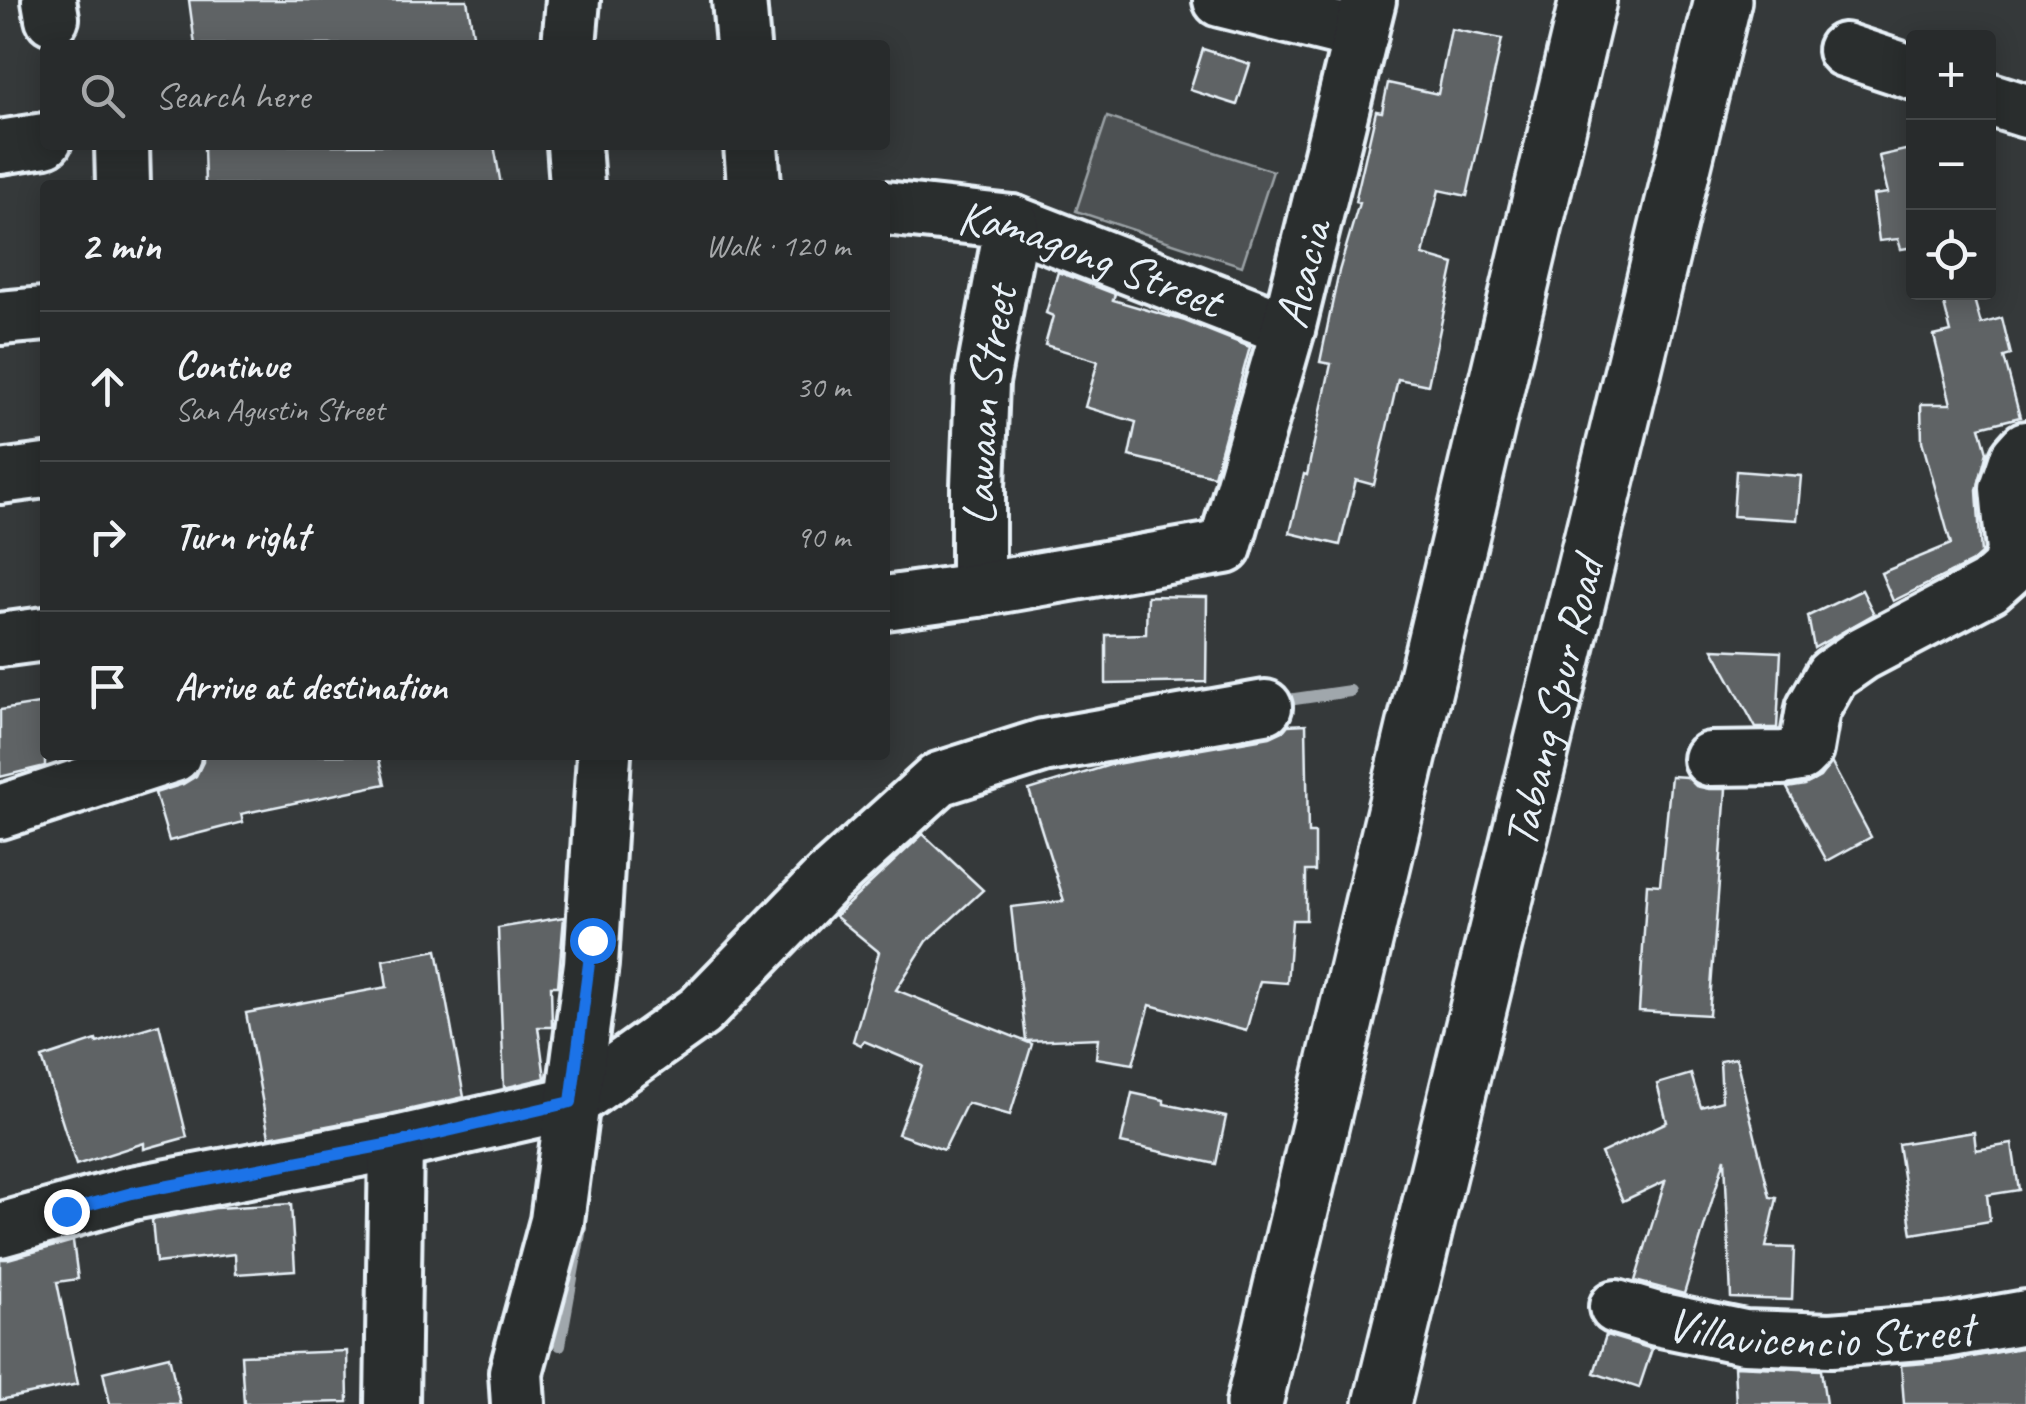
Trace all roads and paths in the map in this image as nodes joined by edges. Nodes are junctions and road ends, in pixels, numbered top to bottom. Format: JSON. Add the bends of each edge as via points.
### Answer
{"nodes":[{"id":1,"x":574,"y":0,"type":"edge"},
{"id":2,"x":739,"y":0,"type":"edge"},
{"id":3,"x":1220,"y":0,"type":"edge"},
{"id":4,"x":1588,"y":0,"type":"edge"},
{"id":5,"x":1723,"y":0,"type":"edge"},
{"id":6,"x":1365,"y":17,"type":"edge"},
{"id":7,"x":569,"y":40,"type":"edge"},
{"id":8,"x":743,"y":40,"type":"edge"},
{"id":9,"x":1844,"y":50,"type":"dead end"},
{"id":10,"x":1906,"y":70,"type":"edge"},
{"id":11,"x":1996,"y":101,"type":"edge"},
{"id":12,"x":2026,"y":111,"type":"edge"},
{"id":13,"x":40,"y":141,"type":"edge"},
{"id":14,"x":0,"y":147,"type":"edge"},
{"id":15,"x":122,"y":150,"type":"edge"},
{"id":16,"x":574,"y":150,"type":"edge"},
{"id":17,"x":751,"y":150,"type":"edge"},
{"id":18,"x":122,"y":180,"type":"edge"},
{"id":19,"x":577,"y":180,"type":"edge"},
{"id":20,"x":754,"y":180,"type":"edge"},
{"id":21,"x":890,"y":209,"type":"edge"},
{"id":22,"x":1012,"y":222,"type":"junction"},
{"id":23,"x":40,"y":314,"type":"edge"},
{"id":24,"x":0,"y":318,"type":"edge"},
{"id":25,"x":1288,"y":329,"type":"junction"},
{"id":26,"x":2026,"y":448,"type":"edge"},
{"id":27,"x":40,"y":472,"type":"edge"},
{"id":28,"x":0,"y":477,"type":"edge"},
{"id":29,"x":978,"y":590,"type":"junction"},
{"id":30,"x":890,"y":603,"type":"edge"},
{"id":31,"x":40,"y":635,"type":"edge"},
{"id":32,"x":0,"y":640,"type":"edge"},
{"id":33,"x":1265,"y":707,"type":"dead end"},
{"id":34,"x":159,"y":760,"type":"edge"},
{"id":35,"x":604,"y":760,"type":"edge"},
{"id":36,"x":1710,"y":760,"type":"dead end"},
{"id":37,"x":0,"y":812,"type":"edge"},
{"id":38,"x":571,"y":1102,"type":"junction"},
{"id":39,"x":396,"y":1143,"type":"junction"},
{"id":40,"x":0,"y":1230,"type":"edge"},
{"id":41,"x":1616,"y":1308,"type":"dead end"},
{"id":42,"x":2026,"y":1318,"type":"edge"},
{"id":43,"x":392,"y":1404,"type":"edge"},
{"id":44,"x":518,"y":1404,"type":"edge"},
{"id":45,"x":1254,"y":1404,"type":"edge"},
{"id":46,"x":1382,"y":1404,"type":"edge"}],
"edges":[{"from":1,"to":7,"type":"street"},
{"from":2,"to":8,"type":"street"},
{"from":3,"to":6,"type":"street"},
{"from":4,"to":45,"type":"highway"},
{"from":5,"to":46,"type":"highway","name":"Tabang Spur Road"},
{"from":6,"to":25,"type":"street","name":"Acacia"},
{"from":9,"to":10,"type":"street"},
{"from":11,"to":12,"type":"street"},
{"from":13,"to":14,"type":"street"},
{"from":15,"to":18,"type":"street"},
{"from":16,"to":19,"type":"street"},
{"from":17,"to":20,"type":"street"},
{"from":21,"to":22,"type":"street","name":"Kamagong Street"},
{"from":22,"to":25,"type":"street","name":"Kamagong Street"},
{"from":22,"to":29,"type":"street","name":"Lawaan Street","via":[[982,382]]},
{"from":23,"to":24,"type":"street"},
{"from":25,"to":29,"type":"street","name":"Acacia","via":[[1225,547]]},
{"from":26,"to":36,"type":"street","via":[[2008,488],[2008,570],[1832,675],[1812,709],[1800,755]]},
{"from":27,"to":28,"type":"street"},
{"from":29,"to":30,"type":"street"},
{"from":31,"to":32,"type":"street"},
{"from":33,"to":38,"type":"street","via":[[1043,746],[939,779],[825,882],[700,1011]]},
{"from":34,"to":37,"type":"street"},
{"from":35,"to":38,"type":"street","via":[[591,964]]},
{"from":38,"to":39,"type":"street"},
{"from":38,"to":44,"type":"street","via":[[556,1221],[516,1372]]},
{"from":39,"to":40,"type":"street","via":[[132,1193]]},
{"from":39,"to":43,"type":"street"},
{"from":41,"to":42,"type":"street","name":"Villavicencio Street","via":[[1744,1337],[1831,1340]]}]}
